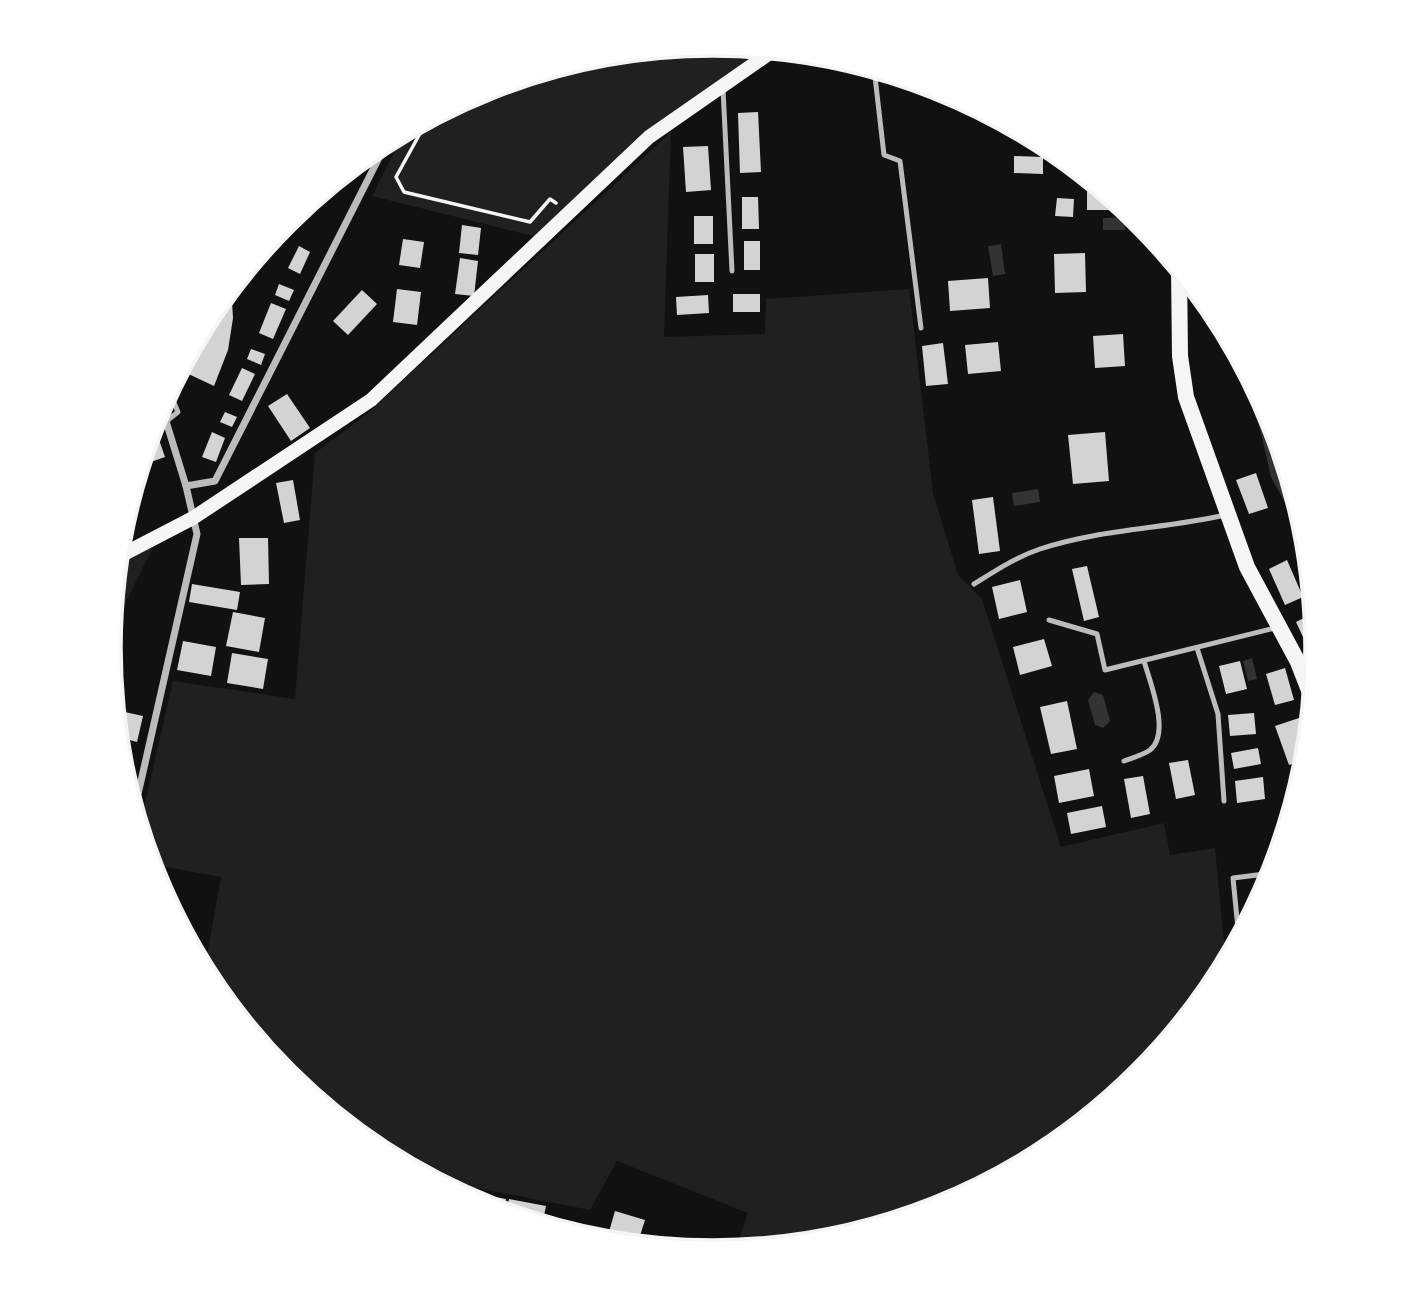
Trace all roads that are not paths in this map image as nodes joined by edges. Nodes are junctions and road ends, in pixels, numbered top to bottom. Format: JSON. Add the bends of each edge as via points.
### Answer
{"nodes":[{"id":1,"x":763,"y":58,"type":"edge"},
{"id":2,"x":875,"y":79,"type":"edge"},
{"id":3,"x":723,"y":87,"type":"junction"},
{"id":4,"x":378,"y":161,"type":"edge"},
{"id":5,"x":732,"y":271,"type":"dead end"},
{"id":6,"x":1180,"y":284,"type":"edge"},
{"id":7,"x":921,"y":328,"type":"dead end"},
{"id":8,"x":174,"y":403,"type":"edge"},
{"id":9,"x":168,"y":420,"type":"joint"},
{"id":10,"x":186,"y":486,"type":"junction"},
{"id":11,"x":1227,"y":514,"type":"junction"},
{"id":12,"x":193,"y":518,"type":"junction"},
{"id":13,"x":129,"y":551,"type":"edge"},
{"id":14,"x":974,"y":584,"type":"dead end"},
{"id":15,"x":1049,"y":620,"type":"dead end"},
{"id":16,"x":1278,"y":627,"type":"junction"},
{"id":17,"x":1197,"y":648,"type":"junction"},
{"id":18,"x":1144,"y":661,"type":"junction"},
{"id":19,"x":1304,"y":678,"type":"edge"},
{"id":20,"x":1124,"y":761,"type":"dead end"},
{"id":21,"x":139,"y":791,"type":"edge"},
{"id":22,"x":1224,"y":801,"type":"dead end"},
{"id":23,"x":1260,"y":875,"type":"edge"},
{"id":24,"x":1237,"y":923,"type":"edge"}],
"edges":[{"from":1,"to":3,"type":"main road"},
{"from":2,"to":7,"type":"lane","via":[[884,155],[900,161]]},
{"from":3,"to":5,"type":"lane"},
{"from":3,"to":12,"type":"main road","via":[[649,137],[371,400]]},
{"from":4,"to":10,"type":"street","via":[[215,481]]},
{"from":6,"to":11,"type":"main road","via":[[1185,397]]},
{"from":8,"to":9,"type":"lane","via":[[178,412]]},
{"from":9,"to":10,"type":"street"},
{"from":10,"to":12,"type":"street"},
{"from":11,"to":14,"type":"lane","via":[[1041,549]]},
{"from":11,"to":16,"type":"main road","via":[[1247,567]]},
{"from":12,"to":13,"type":"main road"},
{"from":12,"to":21,"type":"street","via":[[197,534]]},
{"from":15,"to":18,"type":"lane","via":[[1097,634],[1105,670]]},
{"from":16,"to":17,"type":"lane"},
{"from":16,"to":19,"type":"main road"},
{"from":17,"to":18,"type":"lane"},
{"from":17,"to":22,"type":"lane","via":[[1218,715]]},
{"from":18,"to":20,"type":"lane","via":[[1158,713],[1159,736],[1151,750]]},
{"from":23,"to":24,"type":"lane","via":[[1233,878]]}]}
